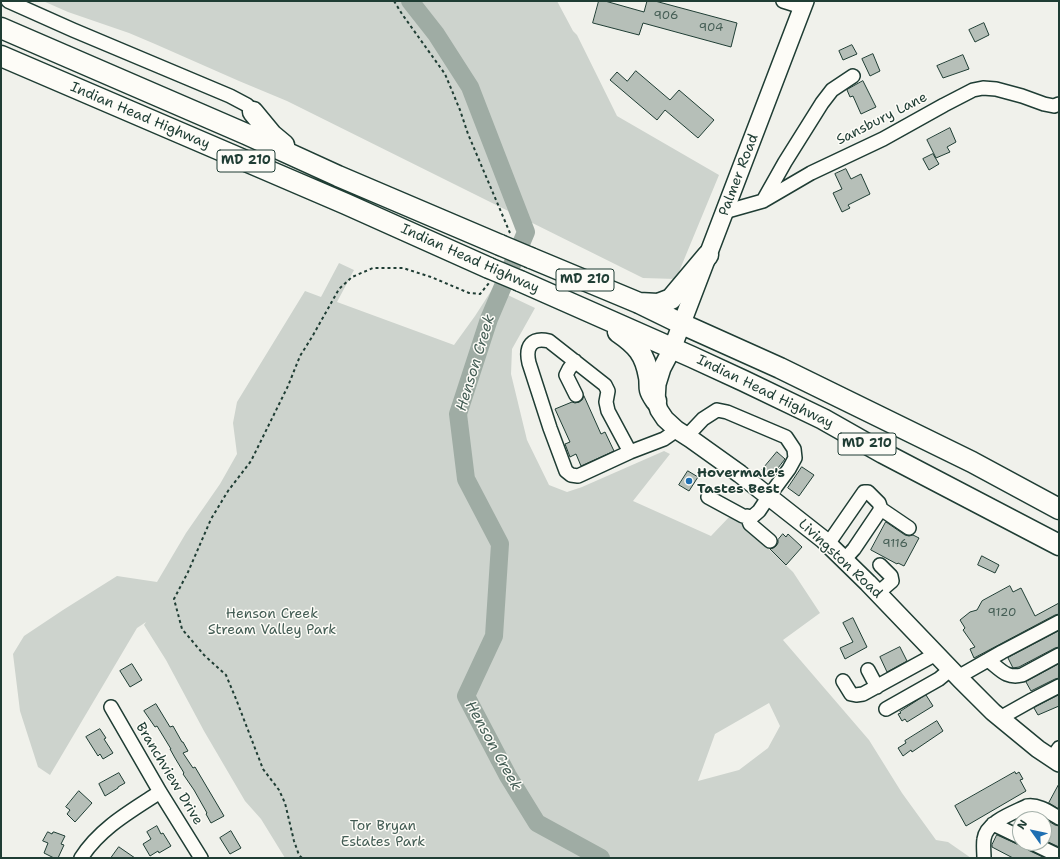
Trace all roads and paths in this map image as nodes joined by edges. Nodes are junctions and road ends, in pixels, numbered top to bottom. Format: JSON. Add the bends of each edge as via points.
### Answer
{"nodes":[{"id":1,"x":8,"y":1,"type":"edge"},
{"id":2,"x":394,"y":1,"type":"edge"},
{"id":3,"x":783,"y":1,"type":"edge"},
{"id":4,"x":804,"y":4,"type":"edge"},
{"id":5,"x":1,"y":28,"type":"edge"},
{"id":6,"x":1,"y":56,"type":"edge"},
{"id":7,"x":853,"y":76,"type":"dead end"},
{"id":8,"x":1059,"y":104,"type":"edge"},
{"id":9,"x":253,"y":112,"type":"junction"},
{"id":10,"x":229,"y":126,"type":"junction"},
{"id":11,"x":301,"y":159,"type":"junction"},
{"id":12,"x":763,"y":201,"type":"junction"},
{"id":13,"x":724,"y":212,"type":"junction"},
{"id":14,"x":505,"y":240,"type":"junction"},
{"id":15,"x":708,"y":255,"type":"junction"},
{"id":16,"x":490,"y":275,"type":"junction"},
{"id":17,"x":639,"y":303,"type":"junction"},
{"id":18,"x":583,"y":309,"type":"junction"},
{"id":19,"x":682,"y":324,"type":"junction"},
{"id":20,"x":672,"y":349,"type":"junction"},
{"id":21,"x":575,"y":361,"type":"junction"},
{"id":22,"x":576,"y":395,"type":"dead end"},
{"id":23,"x":656,"y":402,"type":"junction"},
{"id":24,"x":682,"y":433,"type":"junction"},
{"id":25,"x":630,"y":452,"type":"junction"},
{"id":26,"x":769,"y":496,"type":"junction"},
{"id":27,"x":708,"y":497,"type":"dead end"},
{"id":28,"x":881,"y":509,"type":"junction"},
{"id":29,"x":1059,"y":509,"type":"edge"},
{"id":30,"x":748,"y":516,"type":"junction"},
{"id":31,"x":909,"y":528,"type":"dead end"},
{"id":32,"x":770,"y":541,"type":"dead end"},
{"id":33,"x":828,"y":544,"type":"junction"},
{"id":34,"x":1059,"y":545,"type":"edge"},
{"id":35,"x":844,"y":560,"type":"junction"},
{"id":36,"x":880,"y":565,"type":"dead end"},
{"id":37,"x":878,"y":593,"type":"junction"},
{"id":38,"x":1059,"y":622,"type":"edge"},
{"id":39,"x":936,"y":654,"type":"junction"},
{"id":40,"x":1059,"y":655,"type":"edge"},
{"id":41,"x":988,"y":660,"type":"junction"},
{"id":42,"x":868,"y":670,"type":"dead end"},
{"id":43,"x":954,"y":673,"type":"junction"},
{"id":44,"x":842,"y":681,"type":"dead end"},
{"id":45,"x":1059,"y":686,"type":"edge"},
{"id":46,"x":877,"y":687,"type":"junction"},
{"id":47,"x":111,"y":707,"type":"dead end"},
{"id":48,"x":886,"y":709,"type":"dead end"},
{"id":49,"x":1000,"y":718,"type":"junction"},
{"id":50,"x":1057,"y":756,"type":"edge"},
{"id":51,"x":160,"y":792,"type":"junction"},
{"id":52,"x":1059,"y":818,"type":"edge"},
{"id":53,"x":993,"y":824,"type":"junction"},
{"id":54,"x":1012,"y":833,"type":"edge"},
{"id":55,"x":1049,"y":851,"type":"edge"},
{"id":56,"x":987,"y":856,"type":"edge"},
{"id":57,"x":1059,"y":856,"type":"edge"},
{"id":58,"x":82,"y":858,"type":"edge"},
{"id":59,"x":201,"y":858,"type":"edge"},
{"id":60,"x":302,"y":858,"type":"edge"}],
"edges":[{"from":1,"to":9,"type":"street","via":[[230,96]]},
{"from":2,"to":14,"type":"path","via":[[445,74],[510,233]]},
{"from":3,"to":4,"type":"street"},
{"from":4,"to":13,"type":"main road","name":"Palmer Road"},
{"from":5,"to":10,"type":"highway","name":"Indian Head Highway","number":"MD 210"},
{"from":6,"to":16,"type":"highway","name":"Indian Head Highway","number":"MD 210","via":[[346,204]]},
{"from":7,"to":12,"type":"street","via":[[832,90],[822,102]]},
{"from":8,"to":12,"type":"street","name":"Sansbury Lane","via":[[1044,104],[996,88],[973,90],[883,139],[811,172]]},
{"from":9,"to":10,"type":"highway","via":[[251,119],[245,124]]},
{"from":9,"to":11,"type":"highway","via":[[272,135]]},
{"from":10,"to":11,"type":"highway","name":"Indian Head Highway","number":"MD 210"},
{"from":11,"to":14,"type":"highway","name":"Indian Head Highway","number":"MD 210","via":[[338,176]]},
{"from":12,"to":13,"type":"street","name":"Sansbury Lane"},
{"from":13,"to":15,"type":"main road","name":"Palmer Road"},
{"from":14,"to":17,"type":"highway","name":"Indian Head Highway","number":"MD 210","bridge":true,"via":[[531,258]]},
{"from":15,"to":17,"type":"highway","via":[[671,299],[658,304]]},
{"from":15,"to":19,"type":"main road","name":"Palmer Road"},
{"from":16,"to":18,"type":"highway","name":"Indian Head Highway","number":"MD 210","bridge":true,"via":[[520,281]]},
{"from":16,"to":60,"type":"path","via":[[480,294],[468,293],[403,268],[373,268],[352,277],[344,285],[300,356],[251,461],[211,519],[174,599],[182,629],[204,655],[226,675],[263,769],[285,803],[294,841]]},
{"from":17,"to":19,"type":"highway","name":"Indian Head Highway","number":"MD 210"},
{"from":18,"to":20,"type":"highway","name":"Indian Head Highway","number":"MD 210"},
{"from":18,"to":23,"type":"highway","via":[[638,348],[645,362],[650,378],[650,390]]},
{"from":19,"to":20,"type":"main road","name":"Palmer Road"},
{"from":19,"to":29,"type":"highway","name":"Indian Head Highway","number":"MD 210","via":[[780,368],[964,458]]},
{"from":20,"to":23,"type":"main road","via":[[657,384]]},
{"from":20,"to":34,"type":"highway","name":"Indian Head Highway","number":"MD 210","via":[[823,419]]},
{"from":21,"to":22,"type":"street","via":[[566,375]]},
{"from":21,"to":25,"type":"street","via":[[605,385],[608,392],[608,411]]},
{"from":21,"to":25,"type":"street","via":[[549,341],[542,339],[535,341],[527,355],[566,471],[578,476]]},
{"from":23,"to":24,"type":"main road","name":"Livingston Road","via":[[665,420]]},
{"from":24,"to":25,"type":"street"},
{"from":24,"to":26,"type":"main road","name":"Livingston Road"},
{"from":24,"to":26,"type":"street","via":[[716,410],[727,412],[786,437],[794,449],[795,458]]},
{"from":26,"to":30,"type":"street","via":[[760,511]]},
{"from":26,"to":33,"type":"main road","name":"Livingston Road"},
{"from":27,"to":30,"type":"street","via":[[743,516]]},
{"from":28,"to":31,"type":"street"},
{"from":28,"to":33,"type":"street","via":[[879,503],[868,492],[864,492]]},
{"from":28,"to":35,"type":"street"},
{"from":30,"to":32,"type":"street","via":[[750,524]]},
{"from":33,"to":35,"type":"main road","name":"Livingston Road"},
{"from":35,"to":37,"type":"main road","name":"Livingston Road"},
{"from":36,"to":37,"type":"street","via":[[891,576],[892,581]]},
{"from":37,"to":39,"type":"main road","name":"Livingston Road"},
{"from":38,"to":41,"type":"street"},
{"from":39,"to":43,"type":"main road","name":"Livingston Road"},
{"from":39,"to":46,"type":"street"},
{"from":40,"to":41,"type":"street","via":[[1018,676],[1006,675]]},
{"from":41,"to":43,"type":"street"},
{"from":42,"to":46,"type":"street"},
{"from":43,"to":48,"type":"street"},
{"from":43,"to":49,"type":"main road","name":"Livingston Road"},
{"from":44,"to":46,"type":"street","via":[[851,694],[856,695]]},
{"from":45,"to":49,"type":"street"},
{"from":47,"to":51,"type":"street","name":"Branchview Drive"},
{"from":49,"to":50,"type":"main road","name":"Livingston Road","via":[[1038,749]]},
{"from":51,"to":58,"type":"street","via":[[106,828],[93,841]]},
{"from":51,"to":59,"type":"street","name":"Branchview Drive"},
{"from":52,"to":53,"type":"street","via":[[1032,805]]},
{"from":53,"to":54,"type":"street"},
{"from":53,"to":56,"type":"street","via":[[984,838]]},
{"from":55,"to":57,"type":"street"}]}
